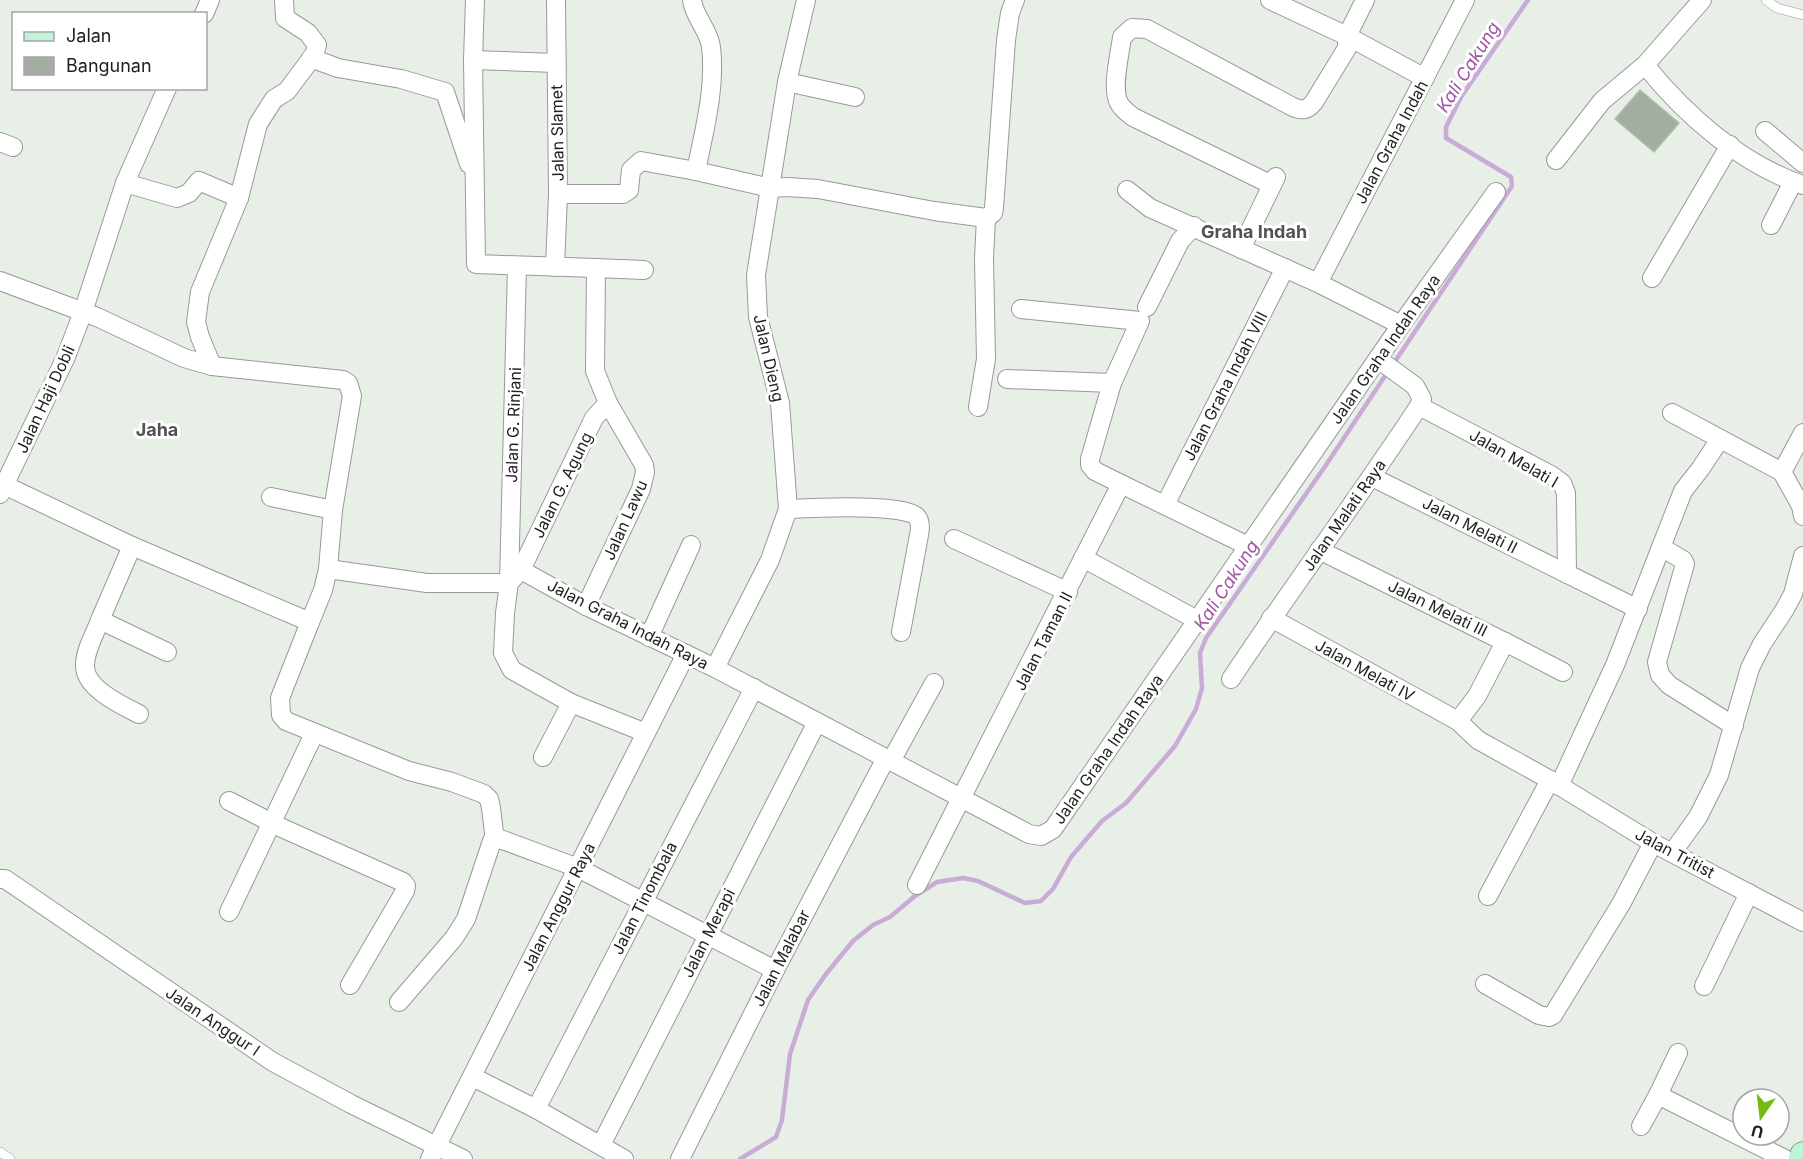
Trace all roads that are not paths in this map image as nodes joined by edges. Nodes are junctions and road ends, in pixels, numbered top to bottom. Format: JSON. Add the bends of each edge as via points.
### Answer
{"nodes":[{"id":1,"x":284,"y":0,"type":"edge"},
{"id":2,"x":475,"y":0,"type":"edge"},
{"id":3,"x":556,"y":0,"type":"edge"},
{"id":4,"x":692,"y":0,"type":"edge"},
{"id":5,"x":806,"y":0,"type":"edge"},
{"id":6,"x":1015,"y":0,"type":"edge"},
{"id":7,"x":1270,"y":0,"type":"edge"},
{"id":8,"x":1365,"y":0,"type":"edge"},
{"id":9,"x":1465,"y":0,"type":"edge"},
{"id":10,"x":1702,"y":0,"type":"edge"},
{"id":11,"x":1766,"y":0,"type":"edge"},
{"id":12,"x":1803,"y":15,"type":"edge"},
{"id":13,"x":1347,"y":36,"type":"junction"},
{"id":14,"x":311,"y":58,"type":"junction"},
{"id":15,"x":473,"y":60,"type":"junction"},
{"id":16,"x":555,"y":63,"type":"junction"},
{"id":17,"x":1645,"y":65,"type":"junction"},
{"id":18,"x":1425,"y":78,"type":"junction"},
{"id":19,"x":788,"y":82,"type":"junction"},
{"id":20,"x":166,"y":90,"type":"edge"},
{"id":21,"x":855,"y":97,"type":"dead end"},
{"id":22,"x":1765,"y":130,"type":"dead end"},
{"id":23,"x":1730,"y":145,"type":"junction"},
{"id":24,"x":1556,"y":160,"type":"dead end"},
{"id":25,"x":1803,"y":163,"type":"edge"},
{"id":26,"x":696,"y":171,"type":"junction"},
{"id":27,"x":475,"y":180,"type":"junction"},
{"id":28,"x":125,"y":183,"type":"junction"},
{"id":29,"x":1798,"y":184,"type":"edge"},
{"id":30,"x":771,"y":188,"type":"junction"},
{"id":31,"x":1127,"y":190,"type":"dead end"},
{"id":32,"x":1496,"y":192,"type":"dead end"},
{"id":33,"x":558,"y":194,"type":"junction"},
{"id":34,"x":239,"y":198,"type":"junction"},
{"id":35,"x":986,"y":218,"type":"junction"},
{"id":36,"x":1771,"y":225,"type":"dead end"},
{"id":37,"x":1194,"y":226,"type":"junction"},
{"id":38,"x":1241,"y":249,"type":"junction"},
{"id":39,"x":517,"y":266,"type":"junction"},
{"id":40,"x":555,"y":267,"type":"junction"},
{"id":41,"x":596,"y":268,"type":"junction"},
{"id":42,"x":1285,"y":268,"type":"junction"},
{"id":43,"x":644,"y":270,"type":"dead end"},
{"id":44,"x":1652,"y":278,"type":"dead end"},
{"id":45,"x":0,"y":281,"type":"edge"},
{"id":46,"x":1318,"y":283,"type":"junction"},
{"id":47,"x":1021,"y":309,"type":"dead end"},
{"id":48,"x":83,"y":312,"type":"junction"},
{"id":49,"x":1143,"y":314,"type":"junction"},
{"id":50,"x":1401,"y":325,"type":"junction"},
{"id":51,"x":1383,"y":362,"type":"junction"},
{"id":52,"x":212,"y":366,"type":"junction"},
{"id":53,"x":1007,"y":379,"type":"dead end"},
{"id":54,"x":1112,"y":383,"type":"junction"},
{"id":55,"x":608,"y":403,"type":"junction"},
{"id":56,"x":1419,"y":406,"type":"junction"},
{"id":57,"x":978,"y":407,"type":"dead end"},
{"id":58,"x":1672,"y":413,"type":"dead end"},
{"id":59,"x":1803,"y":433,"type":"edge"},
{"id":60,"x":1720,"y":439,"type":"junction"},
{"id":61,"x":1782,"y":472,"type":"junction"},
{"id":62,"x":1372,"y":477,"type":"junction"},
{"id":63,"x":1121,"y":484,"type":"junction"},
{"id":64,"x":1,"y":488,"type":"edge"},
{"id":65,"x":271,"y":497,"type":"dead end"},
{"id":66,"x":1166,"y":505,"type":"junction"},
{"id":67,"x":788,"y":509,"type":"junction"},
{"id":68,"x":333,"y":510,"type":"junction"},
{"id":69,"x":1803,"y":516,"type":"edge"},
{"id":70,"x":954,"y":539,"type":"dead end"},
{"id":71,"x":691,"y":545,"type":"dead end"},
{"id":72,"x":132,"y":546,"type":"junction"},
{"id":73,"x":1248,"y":546,"type":"junction"},
{"id":74,"x":1661,"y":547,"type":"junction"},
{"id":75,"x":1319,"y":550,"type":"junction"},
{"id":76,"x":1803,"y":556,"type":"edge"},
{"id":77,"x":1083,"y":558,"type":"junction"},
{"id":78,"x":328,"y":569,"type":"junction"},
{"id":79,"x":1567,"y":574,"type":"junction"},
{"id":80,"x":515,"y":576,"type":"junction"},
{"id":81,"x":1068,"y":592,"type":"junction"},
{"id":82,"x":586,"y":606,"type":"junction"},
{"id":83,"x":1638,"y":609,"type":"junction"},
{"id":84,"x":1271,"y":618,"type":"junction"},
{"id":85,"x":100,"y":620,"type":"junction"},
{"id":86,"x":1197,"y":620,"type":"junction"},
{"id":87,"x":310,"y":622,"type":"junction"},
{"id":88,"x":901,"y":632,"type":"dead end"},
{"id":89,"x":649,"y":637,"type":"junction"},
{"id":90,"x":1505,"y":642,"type":"junction"},
{"id":91,"x":167,"y":652,"type":"dead end"},
{"id":92,"x":686,"y":654,"type":"junction"},
{"id":93,"x":715,"y":668,"type":"junction"},
{"id":94,"x":1563,"y":672,"type":"dead end"},
{"id":95,"x":1231,"y":679,"type":"dead end"},
{"id":96,"x":934,"y":683,"type":"dead end"},
{"id":97,"x":754,"y":688,"type":"junction"},
{"id":98,"x":572,"y":703,"type":"junction"},
{"id":99,"x":139,"y":714,"type":"dead end"},
{"id":100,"x":1458,"y":721,"type":"junction"},
{"id":101,"x":816,"y":722,"type":"junction"},
{"id":102,"x":1734,"y":726,"type":"junction"},
{"id":103,"x":646,"y":733,"type":"junction"},
{"id":104,"x":314,"y":734,"type":"junction"},
{"id":105,"x":543,"y":757,"type":"dead end"},
{"id":106,"x":888,"y":760,"type":"junction"},
{"id":107,"x":1554,"y":783,"type":"junction"},
{"id":108,"x":963,"y":797,"type":"junction"},
{"id":109,"x":230,"y":801,"type":"dead end"},
{"id":110,"x":271,"y":822,"type":"junction"},
{"id":111,"x":495,"y":840,"type":"junction"},
{"id":112,"x":1653,"y":843,"type":"junction"},
{"id":113,"x":1672,"y":853,"type":"junction"},
{"id":114,"x":578,"y":868,"type":"junction"},
{"id":115,"x":0,"y":879,"type":"edge"},
{"id":116,"x":917,"y":885,"type":"dead end"},
{"id":117,"x":1749,"y":893,"type":"junction"},
{"id":118,"x":1488,"y":896,"type":"dead end"},
{"id":119,"x":643,"y":901,"type":"junction"},
{"id":120,"x":229,"y":912,"type":"dead end"},
{"id":121,"x":1803,"y":922,"type":"edge"},
{"id":122,"x":707,"y":935,"type":"junction"},
{"id":123,"x":775,"y":970,"type":"junction"},
{"id":124,"x":1485,"y":984,"type":"dead end"},
{"id":125,"x":350,"y":985,"type":"dead end"},
{"id":126,"x":1704,"y":986,"type":"dead end"},
{"id":127,"x":399,"y":1002,"type":"dead end"},
{"id":128,"x":1678,"y":1053,"type":"dead end"},
{"id":129,"x":473,"y":1077,"type":"junction"},
{"id":130,"x":1658,"y":1095,"type":"junction"},
{"id":131,"x":536,"y":1109,"type":"junction"},
{"id":132,"x":1641,"y":1126,"type":"dead end"},
{"id":133,"x":601,"y":1145,"type":"junction"},
{"id":134,"x":0,"y":1152,"type":"edge"},
{"id":135,"x":434,"y":1152,"type":"edge"},
{"id":136,"x":10,"y":1159,"type":"edge"},
{"id":137,"x":463,"y":1159,"type":"edge"},
{"id":138,"x":624,"y":1159,"type":"edge"},
{"id":139,"x":680,"y":1159,"type":"edge"},
{"id":140,"x":1785,"y":1159,"type":"edge"}],
"edges":[{"from":1,"to":14,"type":"street","via":[[285,18],[308,33],[317,45]]},
{"from":2,"to":15,"type":"street"},
{"from":3,"to":16,"type":"street","name":"Jalan Slamet"},
{"from":4,"to":26,"type":"street","via":[[711,44],[712,87]]},
{"from":5,"to":19,"type":"street","name":"Jalan Dieng"},
{"from":6,"to":35,"type":"street","via":[[1006,40],[994,208]]},
{"from":7,"to":13,"type":"street"},
{"from":8,"to":13,"type":"street"},
{"from":9,"to":18,"type":"street","name":"Jalan Graha Indah"},
{"from":10,"to":17,"type":"street"},
{"from":11,"to":12,"type":"lane","via":[[1777,8]]},
{"from":13,"to":18,"type":"street"},
{"from":13,"to":38,"type":"street","via":[[1347,48],[1314,102],[1303,110],[1147,29],[1132,28],[1122,37],[1115,90],[1118,102],[1132,117],[1274,181]]},
{"from":14,"to":27,"type":"street","via":[[338,68],[401,79],[445,92]]},
{"from":14,"to":34,"type":"street","via":[[287,91],[274,99],[262,115]]},
{"from":15,"to":16,"type":"street"},
{"from":15,"to":27,"type":"street"},
{"from":16,"to":33,"type":"street","name":"Jalan Slamet"},
{"from":17,"to":23,"type":"street","via":[[1674,99]]},
{"from":17,"to":24,"type":"street","via":[[1602,101]]},
{"from":18,"to":46,"type":"street","name":"Jalan Graha Indah"},
{"from":19,"to":21,"type":"street"},
{"from":19,"to":30,"type":"street","name":"Jalan Dieng"},
{"from":20,"to":28,"type":"street","name":"Jalan Haji Dobli"},
{"from":22,"to":25,"type":"street"},
{"from":23,"to":29,"type":"street","via":[[1761,167]]},
{"from":23,"to":44,"type":"street"},
{"from":26,"to":30,"type":"street"},
{"from":26,"to":33,"type":"street","via":[[641,161],[631,170],[629,190],[623,194]]},
{"from":27,"to":39,"type":"street","via":[[476,264]]},
{"from":28,"to":34,"type":"street","via":[[177,198],[189,193],[199,182]]},
{"from":28,"to":48,"type":"street","name":"Jalan Haji Dobli"},
{"from":29,"to":36,"type":"street"},
{"from":30,"to":35,"type":"street","via":[[818,189]]},
{"from":30,"to":67,"type":"street","name":"Jalan Dieng","via":[[756,275],[758,317],[780,403]]},
{"from":31,"to":37,"type":"street","via":[[1150,208]]},
{"from":32,"to":50,"type":"street","name":"Jalan Graha Indah Raya"},
{"from":33,"to":40,"type":"street","name":"Jalan Slamet"},
{"from":34,"to":52,"type":"street","via":[[200,292],[196,322]]},
{"from":35,"to":57,"type":"street","via":[[986,359]]},
{"from":37,"to":38,"type":"street"},
{"from":37,"to":49,"type":"street","via":[[1180,241]]},
{"from":38,"to":42,"type":"street"},
{"from":39,"to":40,"type":"street"},
{"from":39,"to":80,"type":"street","name":"Jalan G. Rinjani"},
{"from":40,"to":41,"type":"street"},
{"from":41,"to":43,"type":"street"},
{"from":41,"to":55,"type":"street","name":"Jalan Lawu","via":[[595,371]]},
{"from":42,"to":46,"type":"street"},
{"from":42,"to":66,"type":"street","name":"Jalan Graha Indah VIII"},
{"from":45,"to":48,"type":"street"},
{"from":46,"to":50,"type":"street"},
{"from":47,"to":49,"type":"street"},
{"from":48,"to":52,"type":"street","via":[[184,358]]},
{"from":48,"to":64,"type":"street","name":"Jalan Haji Dobli","via":[[56,378]]},
{"from":49,"to":54,"type":"street"},
{"from":50,"to":51,"type":"street","name":"Jalan Graha Indah Raya"},
{"from":51,"to":56,"type":"street","via":[[1415,386],[1422,399]]},
{"from":51,"to":73,"type":"street","name":"Jalan Graha Indah Raya"},
{"from":52,"to":68,"type":"street","via":[[348,382],[352,396]]},
{"from":53,"to":54,"type":"street"},
{"from":54,"to":63,"type":"street","via":[[1090,465]]},
{"from":55,"to":80,"type":"street","name":"Jalan G. Agung","via":[[594,418]]},
{"from":55,"to":82,"type":"street","name":"Jalan Lawu","via":[[644,465],[645,480]]},
{"from":56,"to":62,"type":"street","name":"Jalan Malati Raya"},
{"from":56,"to":79,"type":"street","name":"Jalan Melati I","via":[[1562,483],[1566,493]]},
{"from":58,"to":60,"type":"street"},
{"from":59,"to":61,"type":"street"},
{"from":60,"to":61,"type":"street"},
{"from":60,"to":74,"type":"street","via":[[1683,491]]},
{"from":61,"to":69,"type":"street"},
{"from":62,"to":75,"type":"street","name":"Jalan Malati Raya"},
{"from":62,"to":79,"type":"street","name":"Jalan Melati II"},
{"from":63,"to":66,"type":"street"},
{"from":63,"to":77,"type":"street","name":"Jalan Taman II"},
{"from":64,"to":72,"type":"street"},
{"from":65,"to":68,"type":"street"},
{"from":66,"to":73,"type":"street"},
{"from":67,"to":88,"type":"street","via":[[863,507],[917,517],[920,535]]},
{"from":67,"to":93,"type":"street","name":"Jalan Dieng","via":[[770,560]]},
{"from":68,"to":78,"type":"street"},
{"from":70,"to":81,"type":"street"},
{"from":71,"to":89,"type":"street"},
{"from":72,"to":85,"type":"street"},
{"from":72,"to":87,"type":"street"},
{"from":73,"to":86,"type":"street","name":"Jalan Graha Indah Raya"},
{"from":74,"to":83,"type":"street"},
{"from":74,"to":102,"type":"street","via":[[1685,564],[1658,662],[1660,675],[1669,685]]},
{"from":75,"to":84,"type":"street","name":"Jalan Malati Raya"},
{"from":75,"to":90,"type":"street","name":"Jalan Melati III"},
{"from":76,"to":102,"type":"street","via":[[1785,609],[1750,668]]},
{"from":77,"to":81,"type":"street","name":"Jalan Taman II"},
{"from":77,"to":86,"type":"street"},
{"from":78,"to":80,"type":"street","via":[[427,583]]},
{"from":78,"to":87,"type":"street"},
{"from":79,"to":83,"type":"street","name":"Jalan Melati II"},
{"from":80,"to":82,"type":"street","name":"Jalan Graha Indah Raya"},
{"from":80,"to":98,"type":"street","name":"Jalan G. Rinjani","via":[[505,613],[503,653],[512,670]]},
{"from":81,"to":108,"type":"street","name":"Jalan Taman II"},
{"from":82,"to":89,"type":"street","name":"Jalan Graha Indah Raya"},
{"from":83,"to":107,"type":"street","via":[[1615,665]]},
{"from":84,"to":95,"type":"street","name":"Jalan Malati Raya"},
{"from":84,"to":100,"type":"street","name":"Jalan Melati IV"},
{"from":85,"to":91,"type":"street"},
{"from":85,"to":99,"type":"street","via":[[86,657],[88,677],[100,691]]},
{"from":86,"to":108,"type":"street","name":"Jalan Graha Indah Raya","via":[[1053,829],[1041,836],[1029,834]]},
{"from":87,"to":104,"type":"street","via":[[279,706],[285,721]]},
{"from":89,"to":92,"type":"street","name":"Jalan Graha Indah Raya"},
{"from":90,"to":94,"type":"street"},
{"from":90,"to":100,"type":"street","name":"Jalan Melati III","via":[[1477,696]]},
{"from":92,"to":93,"type":"street","name":"Jalan Graha Indah Raya"},
{"from":92,"to":103,"type":"street","name":"Jalan Anggur Raya"},
{"from":93,"to":97,"type":"street","name":"Jalan Graha Indah Raya"},
{"from":96,"to":106,"type":"street","name":"Jalan Malabar"},
{"from":97,"to":101,"type":"street","name":"Jalan Graha Indah Raya"},
{"from":97,"to":119,"type":"street","name":"Jalan Tinombala"},
{"from":98,"to":103,"type":"street","name":"Jalan G. Rinjani"},
{"from":98,"to":105,"type":"street"},
{"from":100,"to":107,"type":"street","name":"Jalan Melati IV","via":[[1478,740]]},
{"from":101,"to":106,"type":"street","name":"Jalan Graha Indah Raya"},
{"from":101,"to":122,"type":"street","name":"Jalan Merapi"},
{"from":102,"to":113,"type":"street","via":[[1719,775],[1698,817]]},
{"from":103,"to":114,"type":"street","name":"Jalan Anggur Raya"},
{"from":104,"to":110,"type":"street"},
{"from":104,"to":111,"type":"street","via":[[409,771],[484,794],[489,799]]},
{"from":106,"to":108,"type":"street","name":"Jalan Graha Indah Raya"},
{"from":106,"to":123,"type":"street","name":"Jalan Malabar"},
{"from":107,"to":112,"type":"street","name":"Jalan Tritist"},
{"from":107,"to":118,"type":"street"},
{"from":108,"to":116,"type":"street","name":"Jalan Taman II"},
{"from":109,"to":110,"type":"street"},
{"from":110,"to":120,"type":"street"},
{"from":110,"to":125,"type":"street","via":[[406,886]]},
{"from":111,"to":114,"type":"street"},
{"from":111,"to":127,"type":"street","via":[[466,919]]},
{"from":112,"to":113,"type":"street","name":"Jalan Tritist"},
{"from":112,"to":124,"type":"street","via":[[1553,1015],[1539,1015]]},
{"from":113,"to":117,"type":"street","name":"Jalan Tritist"},
{"from":114,"to":119,"type":"street"},
{"from":114,"to":129,"type":"street","name":"Jalan Anggur Raya"},
{"from":115,"to":135,"type":"street","name":"Jalan Anggur I","via":[[273,1062]]},
{"from":117,"to":121,"type":"street","name":"Jalan Tritist"},
{"from":117,"to":126,"type":"street"},
{"from":119,"to":122,"type":"street"},
{"from":119,"to":131,"type":"street","name":"Jalan Tinombala"},
{"from":122,"to":123,"type":"street"},
{"from":122,"to":133,"type":"street","name":"Jalan Merapi"},
{"from":123,"to":139,"type":"street","name":"Jalan Malabar"},
{"from":128,"to":130,"type":"street"},
{"from":129,"to":131,"type":"street"},
{"from":129,"to":135,"type":"street","name":"Jalan Anggur Raya"},
{"from":130,"to":132,"type":"street"},
{"from":130,"to":140,"type":"street"},
{"from":131,"to":133,"type":"street"},
{"from":133,"to":138,"type":"street"},
{"from":134,"to":136,"type":"lane"},
{"from":135,"to":137,"type":"street","name":"Jalan Anggur I"}]}
